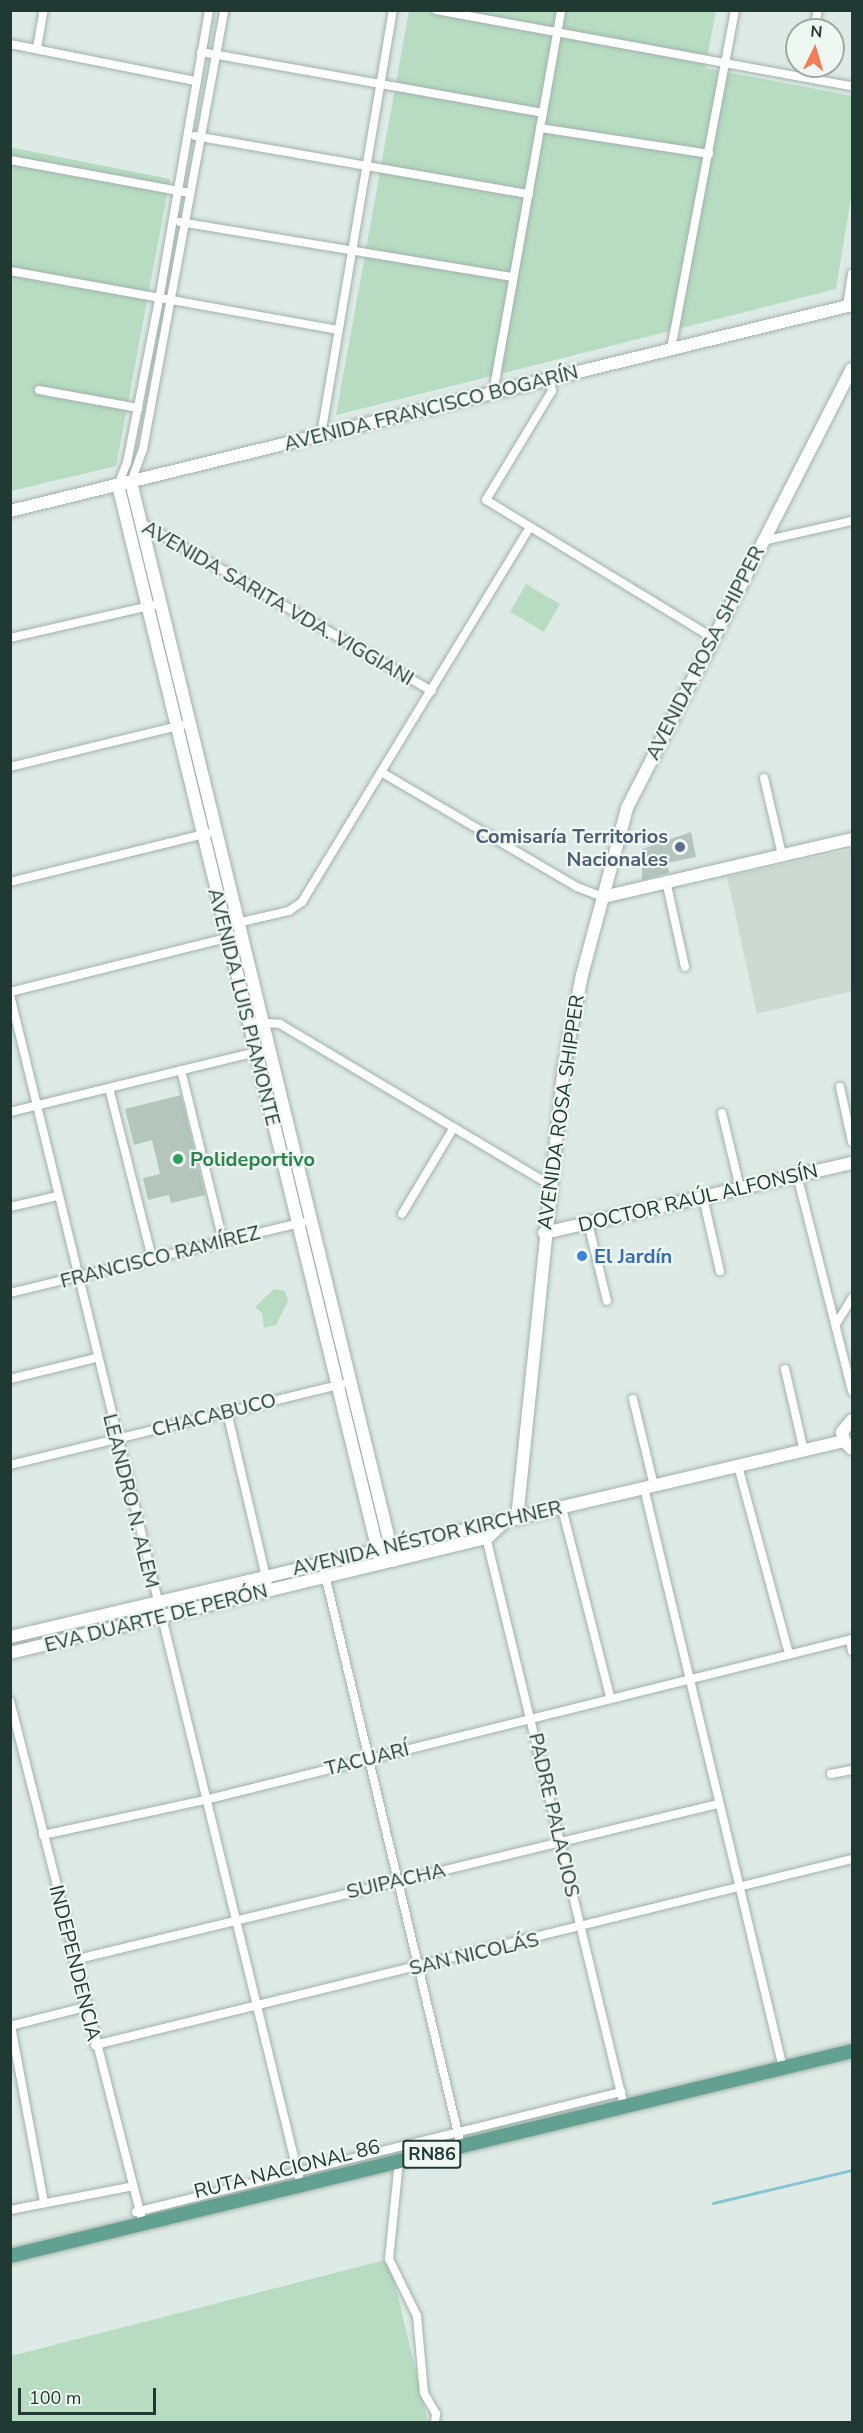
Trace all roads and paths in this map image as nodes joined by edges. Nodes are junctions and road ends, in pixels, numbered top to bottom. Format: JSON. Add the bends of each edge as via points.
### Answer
{"nodes":[{"id":1,"x":44,"y":10,"type":"edge"},
{"id":2,"x":209,"y":10,"type":"edge"},
{"id":3,"x":224,"y":10,"type":"edge"},
{"id":4,"x":393,"y":10,"type":"edge"},
{"id":5,"x":436,"y":10,"type":"edge"},
{"id":6,"x":561,"y":10,"type":"edge"},
{"id":7,"x":735,"y":10,"type":"edge"},
{"id":8,"x":557,"y":32,"type":"junction"},
{"id":9,"x":10,"y":44,"type":"edge"},
{"id":10,"x":37,"y":48,"type":"junction"},
{"id":11,"x":201,"y":52,"type":"junction"},
{"id":12,"x":216,"y":55,"type":"junction"},
{"id":13,"x":726,"y":63,"type":"junction"},
{"id":14,"x":785,"y":73,"type":"edge"},
{"id":15,"x":810,"y":78,"type":"edge"},
{"id":16,"x":196,"y":81,"type":"junction"},
{"id":17,"x":381,"y":83,"type":"junction"},
{"id":18,"x":852,"y":86,"type":"edge"},
{"id":19,"x":543,"y":113,"type":"junction"},
{"id":20,"x":540,"y":128,"type":"junction"},
{"id":21,"x":187,"y":135,"type":"junction"},
{"id":22,"x":200,"y":137,"type":"junction"},
{"id":23,"x":709,"y":154,"type":"junction"},
{"id":24,"x":10,"y":160,"type":"edge"},
{"id":25,"x":367,"y":165,"type":"junction"},
{"id":26,"x":177,"y":192,"type":"junction"},
{"id":27,"x":190,"y":193,"type":"junction"},
{"id":28,"x":529,"y":194,"type":"junction"},
{"id":29,"x":172,"y":220,"type":"junction"},
{"id":30,"x":185,"y":222,"type":"junction"},
{"id":31,"x":352,"y":249,"type":"junction"},
{"id":32,"x":10,"y":271,"type":"edge"},
{"id":33,"x":852,"y":273,"type":"edge"},
{"id":34,"x":514,"y":277,"type":"junction"},
{"id":35,"x":159,"y":300,"type":"junction"},
{"id":36,"x":170,"y":302,"type":"junction"},
{"id":37,"x":850,"y":305,"type":"edge"},
{"id":38,"x":338,"y":330,"type":"junction"},
{"id":39,"x":671,"y":349,"type":"junction"},
{"id":40,"x":852,"y":369,"type":"edge"},
{"id":41,"x":550,"y":379,"type":"junction"},
{"id":42,"x":39,"y":390,"type":"dead end"},
{"id":43,"x":493,"y":393,"type":"junction"},
{"id":44,"x":138,"y":408,"type":"junction"},
{"id":45,"x":321,"y":435,"type":"junction"},
{"id":46,"x":131,"y":482,"type":"junction"},
{"id":47,"x":118,"y":485,"type":"junction"},
{"id":48,"x":10,"y":511,"type":"edge"},
{"id":49,"x":124,"y":519,"type":"junction"},
{"id":50,"x":138,"y":521,"type":"junction"},
{"id":51,"x":852,"y":521,"type":"edge"},
{"id":52,"x":530,"y":527,"type":"junction"},
{"id":53,"x":762,"y":542,"type":"junction"},
{"id":54,"x":159,"y":604,"type":"junction"},
{"id":55,"x":145,"y":605,"type":"junction"},
{"id":56,"x":10,"y":638,"type":"edge"},
{"id":57,"x":713,"y":638,"type":"junction"},
{"id":58,"x":430,"y":691,"type":"junction"},
{"id":59,"x":182,"y":725,"type":"junction"},
{"id":60,"x":10,"y":766,"type":"edge"},
{"id":61,"x":381,"y":772,"type":"junction"},
{"id":62,"x":764,"y":778,"type":"dead end"},
{"id":63,"x":208,"y":833,"type":"junction"},
{"id":64,"x":852,"y":839,"type":"edge"},
{"id":65,"x":782,"y":855,"type":"junction"},
{"id":66,"x":666,"y":881,"type":"junction"},
{"id":67,"x":10,"y":882,"type":"edge"},
{"id":68,"x":603,"y":897,"type":"junction"},
{"id":69,"x":232,"y":931,"type":"junction"},
{"id":70,"x":685,"y":967,"type":"dead end"},
{"id":71,"x":10,"y":993,"type":"edge"},
{"id":72,"x":260,"y":1021,"type":"junction"},
{"id":73,"x":247,"y":1022,"type":"junction"},
{"id":74,"x":261,"y":1051,"type":"junction"},
{"id":75,"x":181,"y":1070,"type":"junction"},
{"id":76,"x":840,"y":1087,"type":"dead end"},
{"id":77,"x":109,"y":1088,"type":"junction"},
{"id":78,"x":35,"y":1106,"type":"junction"},
{"id":79,"x":10,"y":1112,"type":"edge"},
{"id":80,"x":722,"y":1113,"type":"dead end"},
{"id":81,"x":454,"y":1127,"type":"junction"},
{"id":82,"x":852,"y":1142,"type":"edge"},
{"id":83,"x":852,"y":1163,"type":"edge"},
{"id":84,"x":797,"y":1175,"type":"junction"},
{"id":85,"x":550,"y":1185,"type":"junction"},
{"id":86,"x":740,"y":1188,"type":"junction"},
{"id":87,"x":57,"y":1196,"type":"junction"},
{"id":88,"x":703,"y":1197,"type":"junction"},
{"id":89,"x":10,"y":1207,"type":"edge"},
{"id":90,"x":402,"y":1214,"type":"dead end"},
{"id":91,"x":303,"y":1222,"type":"junction"},
{"id":92,"x":588,"y":1223,"type":"junction"},
{"id":93,"x":544,"y":1233,"type":"junction"},
{"id":94,"x":223,"y":1241,"type":"junction"},
{"id":95,"x":152,"y":1258,"type":"junction"},
{"id":96,"x":720,"y":1271,"type":"dead end"},
{"id":97,"x":76,"y":1277,"type":"junction"},
{"id":98,"x":10,"y":1293,"type":"edge"},
{"id":99,"x":852,"y":1298,"type":"edge"},
{"id":100,"x":607,"y":1300,"type":"dead end"},
{"id":101,"x":836,"y":1324,"type":"junction"},
{"id":102,"x":96,"y":1358,"type":"junction"},
{"id":103,"x":785,"y":1369,"type":"dead end"},
{"id":104,"x":10,"y":1379,"type":"edge"},
{"id":105,"x":342,"y":1383,"type":"junction"},
{"id":106,"x":852,"y":1391,"type":"edge"},
{"id":107,"x":633,"y":1400,"type":"dead end"},
{"id":108,"x":227,"y":1412,"type":"junction"},
{"id":109,"x":852,"y":1420,"type":"edge"},
{"id":110,"x":116,"y":1439,"type":"junction"},
{"id":111,"x":850,"y":1447,"type":"edge"},
{"id":112,"x":804,"y":1451,"type":"junction"},
{"id":113,"x":10,"y":1465,"type":"edge"},
{"id":114,"x":738,"y":1466,"type":"junction"},
{"id":115,"x":649,"y":1487,"type":"junction"},
{"id":116,"x":562,"y":1508,"type":"junction"},
{"id":117,"x":511,"y":1520,"type":"junction"},
{"id":118,"x":483,"y":1524,"type":"junction"},
{"id":119,"x":487,"y":1538,"type":"junction"},
{"id":120,"x":390,"y":1544,"type":"junction"},
{"id":121,"x":375,"y":1548,"type":"junction"},
{"id":122,"x":394,"y":1560,"type":"junction"},
{"id":123,"x":322,"y":1562,"type":"junction"},
{"id":124,"x":381,"y":1563,"type":"junction"},
{"id":125,"x":265,"y":1575,"type":"junction"},
{"id":126,"x":325,"y":1577,"type":"junction"},
{"id":127,"x":269,"y":1590,"type":"junction"},
{"id":128,"x":156,"y":1602,"type":"junction"},
{"id":129,"x":160,"y":1617,"type":"junction"},
{"id":130,"x":10,"y":1636,"type":"edge"},
{"id":131,"x":851,"y":1639,"type":"edge"},
{"id":132,"x":852,"y":1651,"type":"edge"},
{"id":133,"x":10,"y":1653,"type":"edge"},
{"id":134,"x":789,"y":1654,"type":"junction"},
{"id":135,"x":688,"y":1676,"type":"junction"},
{"id":136,"x":610,"y":1697,"type":"junction"},
{"id":137,"x":10,"y":1701,"type":"edge"},
{"id":138,"x":531,"y":1717,"type":"junction"},
{"id":139,"x":369,"y":1758,"type":"junction"},
{"id":140,"x":852,"y":1770,"type":"edge"},
{"id":141,"x":831,"y":1774,"type":"dead end"},
{"id":142,"x":205,"y":1800,"type":"junction"},
{"id":143,"x":718,"y":1804,"type":"junction"},
{"id":144,"x":43,"y":1836,"type":"junction"},
{"id":145,"x":561,"y":1842,"type":"junction"},
{"id":146,"x":852,"y":1859,"type":"edge"},
{"id":147,"x":398,"y":1881,"type":"junction"},
{"id":148,"x":738,"y":1887,"type":"junction"},
{"id":149,"x":234,"y":1919,"type":"junction"},
{"id":150,"x":582,"y":1929,"type":"junction"},
{"id":151,"x":74,"y":1960,"type":"junction"},
{"id":152,"x":419,"y":1967,"type":"junction"},
{"id":153,"x":85,"y":2007,"type":"junction"},
{"id":154,"x":255,"y":2007,"type":"junction"},
{"id":155,"x":11,"y":2026,"type":"edge"},
{"id":156,"x":95,"y":2045,"type":"junction"},
{"id":157,"x":852,"y":2051,"type":"edge"},
{"id":158,"x":783,"y":2068,"type":"junction"},
{"id":159,"x":621,"y":2092,"type":"junction"},
{"id":160,"x":624,"y":2106,"type":"junction"},
{"id":161,"x":460,"y":2140,"type":"junction"},
{"id":162,"x":399,"y":2161,"type":"junction"},
{"id":163,"x":299,"y":2179,"type":"junction"},
{"id":164,"x":130,"y":2187,"type":"junction"},
{"id":165,"x":44,"y":2202,"type":"junction"},
{"id":166,"x":10,"y":2210,"type":"edge"},
{"id":167,"x":140,"y":2218,"type":"junction"},
{"id":168,"x":10,"y":2256,"type":"edge"},
{"id":169,"x":435,"y":2422,"type":"edge"}],
"edges":[{"from":1,"to":10,"type":"street"},
{"from":2,"to":11,"type":"street"},
{"from":3,"to":12,"type":"street"},
{"from":4,"to":17,"type":"street"},
{"from":5,"to":8,"type":"street"},
{"from":6,"to":8,"type":"street"},
{"from":7,"to":13,"type":"street"},
{"from":8,"to":13,"type":"street"},
{"from":8,"to":19,"type":"street"},
{"from":9,"to":10,"type":"street"},
{"from":10,"to":16,"type":"street"},
{"from":11,"to":12,"type":"street"},
{"from":11,"to":16,"type":"street"},
{"from":12,"to":17,"type":"street"},
{"from":12,"to":22,"type":"street"},
{"from":13,"to":14,"type":"street"},
{"from":13,"to":23,"type":"street"},
{"from":15,"to":18,"type":"street"},
{"from":16,"to":21,"type":"street"},
{"from":17,"to":19,"type":"street"},
{"from":17,"to":25,"type":"street"},
{"from":19,"to":20,"type":"street"},
{"from":20,"to":23,"type":"street"},
{"from":20,"to":28,"type":"street"},
{"from":21,"to":22,"type":"street"},
{"from":21,"to":26,"type":"street"},
{"from":22,"to":25,"type":"street"},
{"from":22,"to":27,"type":"street"},
{"from":23,"to":39,"type":"street"},
{"from":24,"to":26,"type":"street"},
{"from":25,"to":28,"type":"street"},
{"from":25,"to":31,"type":"street"},
{"from":26,"to":27,"type":"street"},
{"from":26,"to":29,"type":"street"},
{"from":27,"to":30,"type":"street"},
{"from":28,"to":34,"type":"street"},
{"from":29,"to":30,"type":"street"},
{"from":29,"to":35,"type":"street"},
{"from":30,"to":31,"type":"street"},
{"from":30,"to":36,"type":"street"},
{"from":31,"to":34,"type":"street"},
{"from":31,"to":38,"type":"street"},
{"from":32,"to":35,"type":"street"},
{"from":33,"to":37,"type":"street"},
{"from":34,"to":43,"type":"street"},
{"from":35,"to":36,"type":"street"},
{"from":35,"to":44,"type":"street"},
{"from":36,"to":38,"type":"street"},
{"from":36,"to":46,"type":"street","via":[[143,449]]},
{"from":37,"to":39,"type":"street","name":"AVENIDA FRANCISCO BOGARÍN"},
{"from":38,"to":45,"type":"street"},
{"from":39,"to":41,"type":"street","name":"AVENIDA FRANCISCO BOGARÍN"},
{"from":40,"to":53,"type":"street","name":"AVENIDA ROSA SHIPPER"},
{"from":41,"to":43,"type":"street","name":"AVENIDA FRANCISCO BOGARÍN"},
{"from":41,"to":52,"type":"street","via":[[552,392],[486,500]]},
{"from":42,"to":44,"type":"street"},
{"from":43,"to":45,"type":"street","name":"AVENIDA FRANCISCO BOGARÍN"},
{"from":44,"to":47,"type":"street","via":[[127,463]]},
{"from":45,"to":46,"type":"street","name":"AVENIDA FRANCISCO BOGARÍN"},
{"from":46,"to":47,"type":"street","name":"AVENIDA FRANCISCO BOGARÍN"},
{"from":46,"to":50,"type":"street","name":"AVENIDA LUIS PIAMONTE"},
{"from":47,"to":48,"type":"street","name":"AVENIDA FRANCISCO BOGARÍN"},
{"from":47,"to":49,"type":"street","name":"AVENIDA LUIS PIAMONTE"},
{"from":49,"to":50,"type":"street","name":"AVENIDA SARITA VDA. VIGGIANI"},
{"from":49,"to":55,"type":"street","name":"AVENIDA LUIS PIAMONTE"},
{"from":50,"to":54,"type":"street","name":"AVENIDA LUIS PIAMONTE"},
{"from":50,"to":58,"type":"street","name":"AVENIDA SARITA VDA. VIGGIANI"},
{"from":51,"to":53,"type":"street"},
{"from":52,"to":57,"type":"street"},
{"from":52,"to":58,"type":"street"},
{"from":53,"to":57,"type":"street","name":"AVENIDA ROSA SHIPPER"},
{"from":54,"to":55,"type":"street"},
{"from":54,"to":59,"type":"street","name":"AVENIDA LUIS PIAMONTE"},
{"from":55,"to":56,"type":"street"},
{"from":55,"to":59,"type":"street","name":"AVENIDA LUIS PIAMONTE"},
{"from":57,"to":68,"type":"street","name":"AVENIDA ROSA SHIPPER","via":[[629,801]]},
{"from":58,"to":61,"type":"street"},
{"from":59,"to":60,"type":"street"},
{"from":59,"to":63,"type":"street","name":"AVENIDA LUIS PIAMONTE"},
{"from":61,"to":68,"type":"street","via":[[577,887]]},
{"from":61,"to":69,"type":"street","via":[[302,902],[289,911]]},
{"from":62,"to":65,"type":"street"},
{"from":63,"to":67,"type":"street"},
{"from":63,"to":69,"type":"street","name":"AVENIDA LUIS PIAMONTE"},
{"from":64,"to":65,"type":"street"},
{"from":65,"to":66,"type":"street"},
{"from":66,"to":68,"type":"street"},
{"from":66,"to":70,"type":"street"},
{"from":68,"to":85,"type":"street","name":"AVENIDA ROSA SHIPPER","via":[[576,1000]]},
{"from":69,"to":71,"type":"street"},
{"from":69,"to":72,"type":"street","name":"AVENIDA LUIS PIAMONTE"},
{"from":69,"to":73,"type":"street","name":"AVENIDA LUIS PIAMONTE"},
{"from":71,"to":78,"type":"street","name":"LEANDRO N. ALEM"},
{"from":72,"to":73,"type":"street"},
{"from":72,"to":74,"type":"street","name":"AVENIDA LUIS PIAMONTE"},
{"from":72,"to":81,"type":"street","via":[[280,1024]]},
{"from":73,"to":74,"type":"street","name":"AVENIDA LUIS PIAMONTE"},
{"from":74,"to":75,"type":"street"},
{"from":74,"to":91,"type":"street","name":"AVENIDA LUIS PIAMONTE"},
{"from":75,"to":77,"type":"street"},
{"from":75,"to":94,"type":"street"},
{"from":76,"to":82,"type":"street"},
{"from":77,"to":78,"type":"street"},
{"from":77,"to":95,"type":"street"},
{"from":78,"to":79,"type":"street"},
{"from":78,"to":87,"type":"street","name":"LEANDRO N. ALEM"},
{"from":80,"to":86,"type":"street"},
{"from":81,"to":85,"type":"street"},
{"from":81,"to":90,"type":"street"},
{"from":83,"to":84,"type":"street","name":"DOCTOR RAÚL ALFONSÍN"},
{"from":84,"to":86,"type":"street","name":"DOCTOR RAÚL ALFONSÍN"},
{"from":84,"to":101,"type":"street"},
{"from":85,"to":93,"type":"street","name":"AVENIDA ROSA SHIPPER"},
{"from":86,"to":88,"type":"street","name":"DOCTOR RAÚL ALFONSÍN"},
{"from":87,"to":89,"type":"street"},
{"from":87,"to":97,"type":"street","name":"LEANDRO N. ALEM"},
{"from":88,"to":92,"type":"street","name":"DOCTOR RAÚL ALFONSÍN"},
{"from":88,"to":96,"type":"street"},
{"from":91,"to":94,"type":"street","name":"FRANCISCO RAMÍREZ"},
{"from":91,"to":105,"type":"street","name":"AVENIDA LUIS PIAMONTE"},
{"from":92,"to":93,"type":"street","name":"DOCTOR RAÚL ALFONSÍN"},
{"from":92,"to":100,"type":"street"},
{"from":93,"to":117,"type":"street","name":"AVENIDA ROSA SHIPPER"},
{"from":94,"to":95,"type":"street","name":"FRANCISCO RAMÍREZ"},
{"from":95,"to":97,"type":"street","name":"FRANCISCO RAMÍREZ"},
{"from":97,"to":98,"type":"street","name":"FRANCISCO RAMÍREZ"},
{"from":97,"to":102,"type":"street","name":"LEANDRO N. ALEM"},
{"from":99,"to":101,"type":"street"},
{"from":101,"to":106,"type":"street"},
{"from":102,"to":104,"type":"street"},
{"from":102,"to":110,"type":"street","name":"LEANDRO N. ALEM"},
{"from":103,"to":112,"type":"street"},
{"from":105,"to":108,"type":"street","name":"CHACABUCO"},
{"from":105,"to":120,"type":"street","name":"AVENIDA LUIS PIAMONTE"},
{"from":105,"to":121,"type":"street","name":"AVENIDA LUIS PIAMONTE"},
{"from":107,"to":115,"type":"street"},
{"from":108,"to":110,"type":"street","name":"CHACABUCO"},
{"from":108,"to":125,"type":"street"},
{"from":109,"to":111,"type":"street","via":[[844,1427]]},
{"from":110,"to":113,"type":"street","name":"CHACABUCO"},
{"from":110,"to":128,"type":"street","name":"LEANDRO N. ALEM"},
{"from":111,"to":112,"type":"street","name":"AVENIDA NÉSTOR KIRCHNER"},
{"from":112,"to":114,"type":"street","name":"AVENIDA NÉSTOR KIRCHNER"},
{"from":114,"to":115,"type":"street","name":"AVENIDA NÉSTOR KIRCHNER"},
{"from":114,"to":134,"type":"street"},
{"from":115,"to":116,"type":"street","name":"AVENIDA NÉSTOR KIRCHNER"},
{"from":115,"to":135,"type":"street"},
{"from":116,"to":117,"type":"street","name":"AVENIDA NÉSTOR KIRCHNER"},
{"from":116,"to":136,"type":"street"},
{"from":117,"to":118,"type":"street","name":"AVENIDA NÉSTOR KIRCHNER"},
{"from":117,"to":119,"type":"street"},
{"from":118,"to":119,"type":"street","name":"PADRE PALACIOS"},
{"from":118,"to":120,"type":"street","name":"AVENIDA NÉSTOR KIRCHNER"},
{"from":119,"to":122,"type":"street","name":"EVA DUARTE DE PERÓN"},
{"from":119,"to":138,"type":"street","name":"PADRE PALACIOS"},
{"from":120,"to":121,"type":"street","name":"AVENIDA NÉSTOR KIRCHNER"},
{"from":120,"to":122,"type":"street","name":"AVENIDA LUIS PIAMONTE"},
{"from":121,"to":123,"type":"street","name":"AVENIDA NÉSTOR KIRCHNER"},
{"from":121,"to":124,"type":"street","name":"AVENIDA LUIS PIAMONTE"},
{"from":122,"to":124,"type":"street","name":"EVA DUARTE DE PERÓN"},
{"from":123,"to":125,"type":"street","name":"AVENIDA NÉSTOR KIRCHNER"},
{"from":123,"to":126,"type":"street"},
{"from":124,"to":126,"type":"street","name":"EVA DUARTE DE PERÓN"},
{"from":125,"to":127,"type":"street"},
{"from":125,"to":128,"type":"street","name":"AVENIDA NÉSTOR KIRCHNER"},
{"from":126,"to":127,"type":"street","name":"EVA DUARTE DE PERÓN"},
{"from":126,"to":139,"type":"street"},
{"from":127,"to":129,"type":"street","name":"EVA DUARTE DE PERÓN"},
{"from":128,"to":129,"type":"street","name":"LEANDRO N. ALEM"},
{"from":128,"to":130,"type":"street","name":"AVENIDA NÉSTOR KIRCHNER"},
{"from":129,"to":133,"type":"street","name":"EVA DUARTE DE PERÓN"},
{"from":129,"to":142,"type":"street","name":"LEANDRO N. ALEM"},
{"from":131,"to":132,"type":"street"},
{"from":131,"to":134,"type":"street","name":"TACUARÍ"},
{"from":134,"to":135,"type":"street","name":"TACUARÍ"},
{"from":135,"to":136,"type":"street","name":"TACUARÍ"},
{"from":135,"to":143,"type":"street"},
{"from":136,"to":138,"type":"street","name":"TACUARÍ"},
{"from":137,"to":144,"type":"street","name":"INDEPENDENCIA"},
{"from":138,"to":139,"type":"street","name":"TACUARÍ"},
{"from":138,"to":145,"type":"street","name":"PADRE PALACIOS"},
{"from":139,"to":142,"type":"street","name":"TACUARÍ"},
{"from":139,"to":147,"type":"street"},
{"from":140,"to":141,"type":"street"},
{"from":142,"to":144,"type":"street","name":"TACUARÍ"},
{"from":142,"to":149,"type":"street","name":"LEANDRO N. ALEM"},
{"from":143,"to":145,"type":"street","name":"SUIPACHA"},
{"from":143,"to":148,"type":"street"},
{"from":144,"to":151,"type":"street","name":"INDEPENDENCIA"},
{"from":145,"to":147,"type":"street","name":"SUIPACHA"},
{"from":145,"to":150,"type":"street","name":"PADRE PALACIOS"},
{"from":146,"to":148,"type":"street","name":"SAN NICOLÁS"},
{"from":147,"to":149,"type":"street","name":"SUIPACHA"},
{"from":147,"to":152,"type":"street"},
{"from":148,"to":150,"type":"street","name":"SAN NICOLÁS"},
{"from":148,"to":158,"type":"street"},
{"from":149,"to":151,"type":"street","name":"SUIPACHA"},
{"from":149,"to":154,"type":"street","name":"LEANDRO N. ALEM"},
{"from":150,"to":152,"type":"street","name":"SAN NICOLÁS"},
{"from":150,"to":159,"type":"street","name":"PADRE PALACIOS"},
{"from":151,"to":153,"type":"street","name":"INDEPENDENCIA"},
{"from":152,"to":154,"type":"street","name":"SAN NICOLÁS"},
{"from":152,"to":161,"type":"street"},
{"from":153,"to":155,"type":"street"},
{"from":153,"to":156,"type":"street","name":"INDEPENDENCIA"},
{"from":154,"to":156,"type":"street","name":"SAN NICOLÁS"},
{"from":154,"to":163,"type":"street","name":"LEANDRO N. ALEM"},
{"from":155,"to":165,"type":"street"},
{"from":156,"to":164,"type":"street","name":"INDEPENDENCIA"},
{"from":157,"to":158,"type":"main road","name":"RUTA NACIONAL 86","number":"RN86"},
{"from":158,"to":160,"type":"main road","name":"RUTA NACIONAL 86","number":"RN86"},
{"from":159,"to":160,"type":"street","name":"PADRE PALACIOS"},
{"from":159,"to":161,"type":"street"},
{"from":160,"to":161,"type":"main road","name":"RUTA NACIONAL 86","number":"RN86"},
{"from":161,"to":162,"type":"main road","name":"RUTA NACIONAL 86","number":"RN86"},
{"from":161,"to":163,"type":"street"},
{"from":162,"to":163,"type":"main road","name":"RUTA NACIONAL 86","number":"RN86"},
{"from":162,"to":169,"type":"street","via":[[389,2259],[417,2316],[424,2393],[436,2414]]},
{"from":163,"to":167,"type":"main road","name":"RUTA NACIONAL 86","number":"RN86"},
{"from":164,"to":165,"type":"street"},
{"from":164,"to":167,"type":"street","name":"INDEPENDENCIA"},
{"from":165,"to":166,"type":"street"},
{"from":167,"to":168,"type":"main road","name":"RUTA NACIONAL 86","number":"RN86"}]}
